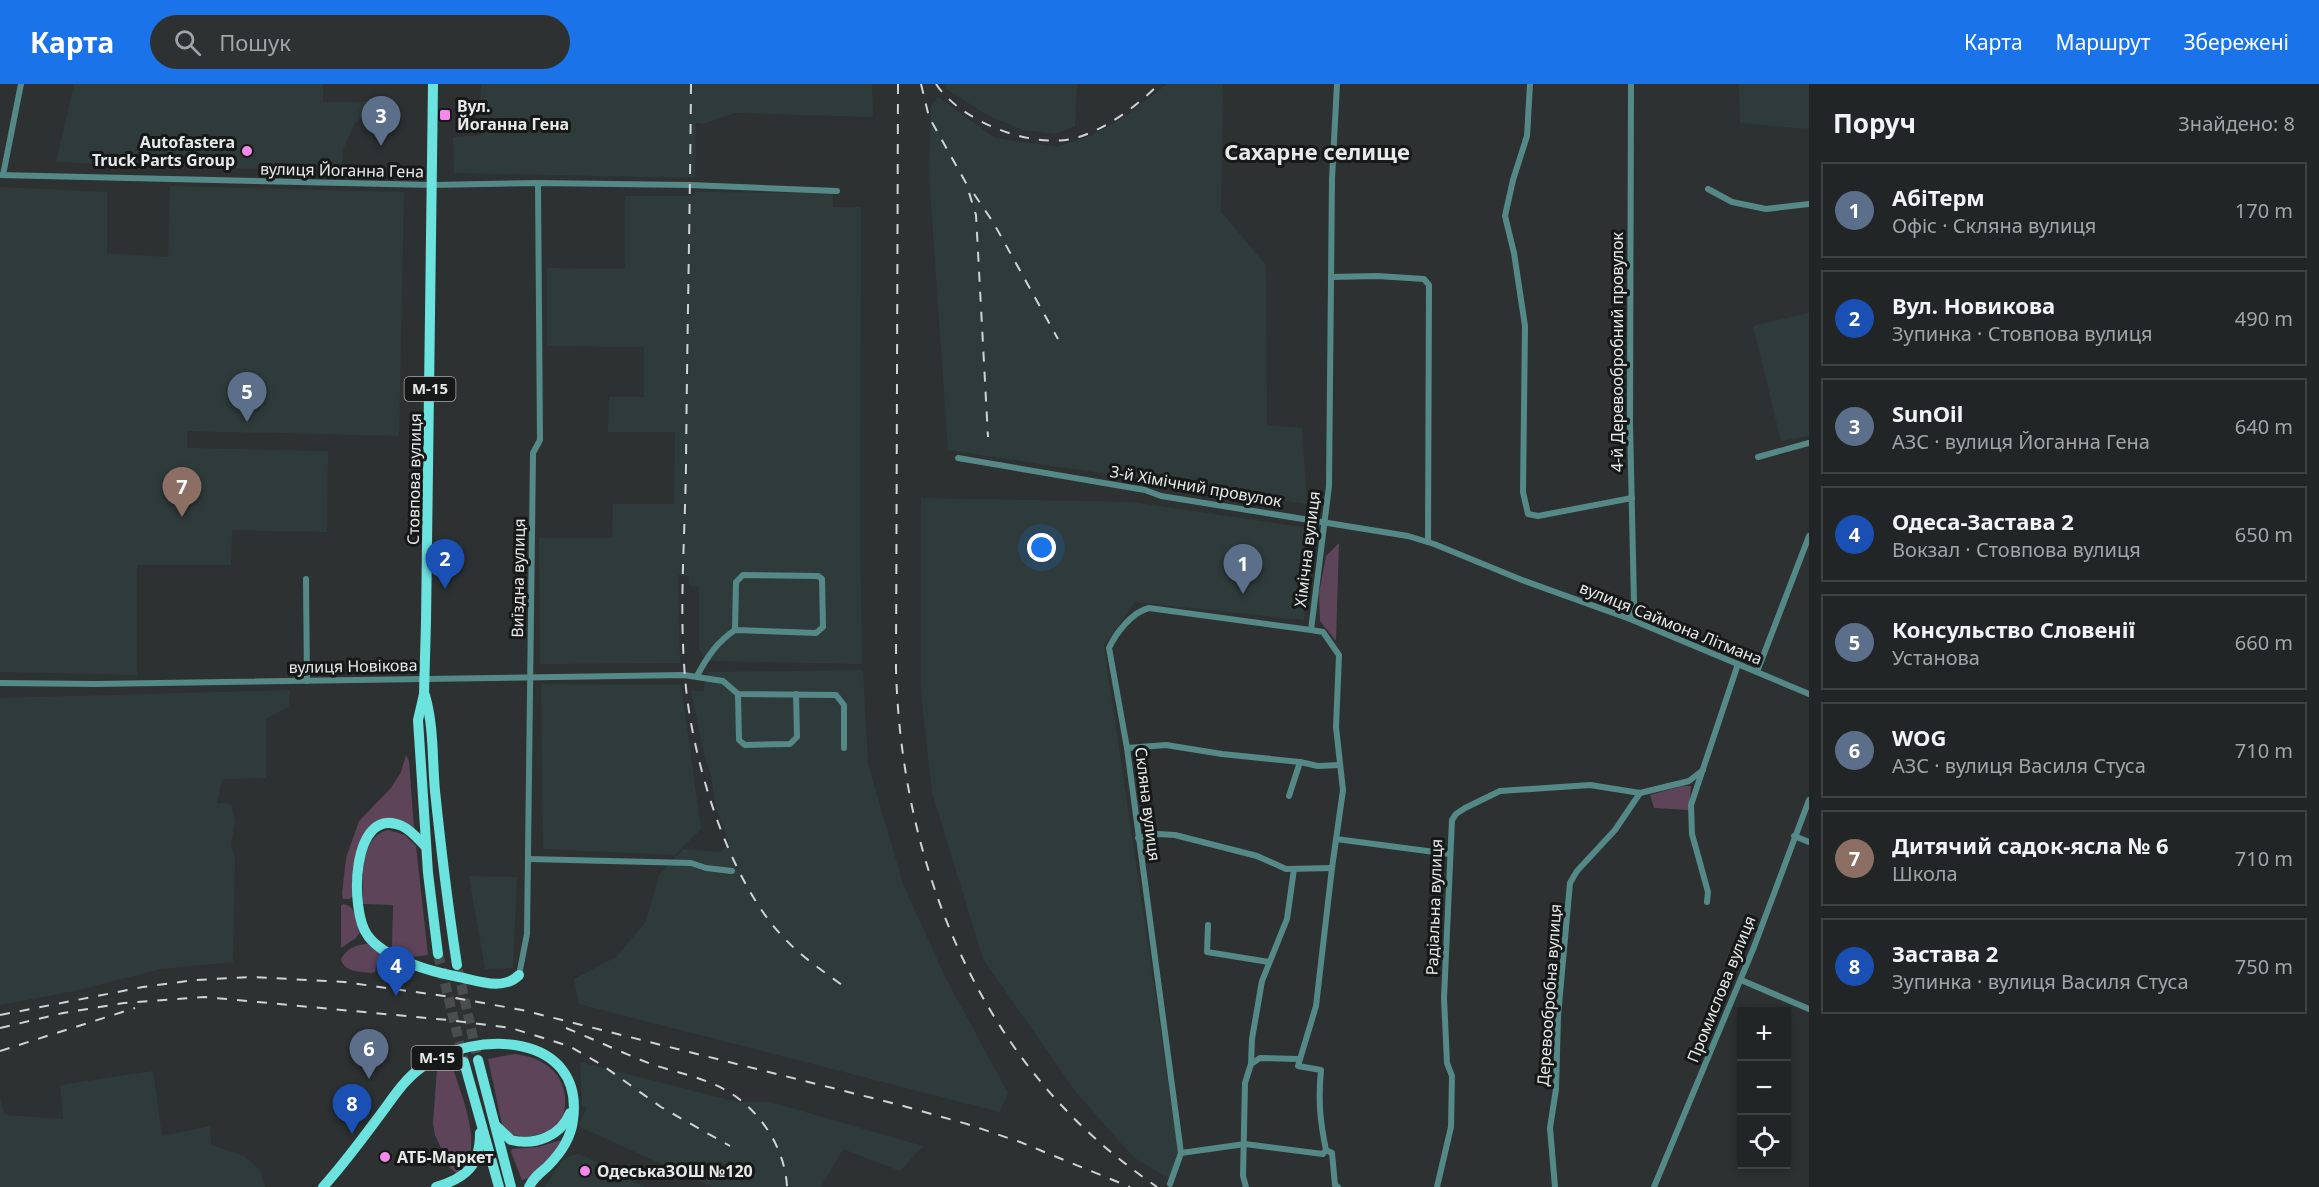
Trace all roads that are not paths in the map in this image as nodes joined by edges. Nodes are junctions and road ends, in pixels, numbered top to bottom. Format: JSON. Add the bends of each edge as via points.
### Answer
{"nodes":[{"id":1,"x":21,"y":84,"type":"edge"},
{"id":2,"x":433,"y":84,"type":"edge"},
{"id":3,"x":1337,"y":84,"type":"edge"},
{"id":4,"x":1530,"y":84,"type":"edge"},
{"id":5,"x":1631,"y":84,"type":"edge"},
{"id":6,"x":1,"y":175,"type":"edge"},
{"id":7,"x":538,"y":183,"type":"junction"},
{"id":8,"x":432,"y":185,"type":"junction"},
{"id":9,"x":1708,"y":189,"type":"dead end"},
{"id":10,"x":837,"y":191,"type":"dead end"},
{"id":11,"x":1809,"y":204,"type":"edge"},
{"id":12,"x":1331,"y":277,"type":"junction"},
{"id":13,"x":1809,"y":443,"type":"edge"},
{"id":14,"x":1758,"y":457,"type":"dead end"},
{"id":15,"x":958,"y":459,"type":"dead end"},
{"id":16,"x":1632,"y":498,"type":"junction"},
{"id":17,"x":1324,"y":522,"type":"junction"},
{"id":18,"x":1809,"y":536,"type":"edge"},
{"id":19,"x":1428,"y":542,"type":"junction"},
{"id":20,"x":306,"y":579,"type":"dead end"},
{"id":21,"x":1522,"y":580,"type":"joint"},
{"id":22,"x":1630,"y":619,"type":"junction"},
{"id":23,"x":735,"y":630,"type":"junction"},
{"id":24,"x":1311,"y":630,"type":"junction"},
{"id":25,"x":1738,"y":664,"type":"junction"},
{"id":26,"x":1757,"y":672,"type":"junction"},
{"id":27,"x":530,"y":676,"type":"junction"},
{"id":28,"x":697,"y":676,"type":"junction"},
{"id":29,"x":425,"y":678,"type":"junction"},
{"id":30,"x":307,"y":681,"type":"junction"},
{"id":31,"x":0,"y":683,"type":"edge"},
{"id":32,"x":424,"y":694,"type":"junction"},
{"id":33,"x":738,"y":694,"type":"junction"},
{"id":34,"x":796,"y":694,"type":"junction"},
{"id":35,"x":1809,"y":694,"type":"edge"},
{"id":36,"x":844,"y":748,"type":"dead end"},
{"id":37,"x":1127,"y":748,"type":"junction"},
{"id":38,"x":1300,"y":762,"type":"junction"},
{"id":39,"x":1340,"y":765,"type":"junction"},
{"id":40,"x":1703,"y":770,"type":"junction"},
{"id":41,"x":1640,"y":793,"type":"junction"},
{"id":42,"x":1289,"y":796,"type":"dead end"},
{"id":43,"x":1809,"y":800,"type":"edge"},
{"id":44,"x":1794,"y":836,"type":"junction"},
{"id":45,"x":1138,"y":838,"type":"junction"},
{"id":46,"x":1336,"y":839,"type":"junction"},
{"id":47,"x":1809,"y":842,"type":"edge"},
{"id":48,"x":426,"y":847,"type":"junction"},
{"id":49,"x":1450,"y":854,"type":"junction"},
{"id":50,"x":528,"y":859,"type":"junction"},
{"id":51,"x":1332,"y":868,"type":"junction"},
{"id":52,"x":1294,"y":869,"type":"junction"},
{"id":53,"x":732,"y":871,"type":"dead end"},
{"id":54,"x":1707,"y":902,"type":"dead end"},
{"id":55,"x":1208,"y":925,"type":"dead end"},
{"id":56,"x":438,"y":954,"type":"tunnel mouth"},
{"id":57,"x":1269,"y":962,"type":"junction"},
{"id":58,"x":457,"y":965,"type":"tunnel mouth"},
{"id":59,"x":519,"y":975,"type":"joint"},
{"id":60,"x":1741,"y":980,"type":"junction"},
{"id":61,"x":1809,"y":1009,"type":"edge"},
{"id":62,"x":1299,"y":1059,"type":"junction"},
{"id":63,"x":478,"y":1060,"type":"tunnel mouth"},
{"id":64,"x":464,"y":1062,"type":"tunnel mouth"},
{"id":65,"x":1251,"y":1064,"type":"junction"},
{"id":66,"x":573,"y":1104,"type":"junction"},
{"id":67,"x":493,"y":1121,"type":"junction"},
{"id":68,"x":480,"y":1124,"type":"junction"},
{"id":69,"x":1245,"y":1144,"type":"junction"},
{"id":70,"x":1326,"y":1150,"type":"junction"},
{"id":71,"x":1181,"y":1153,"type":"junction"},
{"id":72,"x":1170,"y":1184,"type":"dead end"},
{"id":73,"x":323,"y":1187,"type":"edge"},
{"id":74,"x":436,"y":1187,"type":"edge"},
{"id":75,"x":499,"y":1187,"type":"edge"},
{"id":76,"x":511,"y":1187,"type":"edge"},
{"id":77,"x":529,"y":1187,"type":"edge"},
{"id":78,"x":1246,"y":1187,"type":"edge"},
{"id":79,"x":1338,"y":1187,"type":"edge"},
{"id":80,"x":1437,"y":1187,"type":"edge"},
{"id":81,"x":1556,"y":1187,"type":"edge"},
{"id":82,"x":1654,"y":1187,"type":"edge"}],
"edges":[{"from":1,"to":6,"type":"street"},
{"from":2,"to":8,"type":"main road","name":"Стовпова вулиця","number":"М-15"},
{"from":3,"to":12,"type":"street","name":"Хімічна вулиця"},
{"from":4,"to":16,"type":"street","via":[[1527,136],[1505,216],[1525,326],[1523,492],[1528,514],[1538,516]]},
{"from":5,"to":16,"type":"street","name":"4-й Деревообробний провулок"},
{"from":6,"to":8,"type":"street","name":"вулиця Йоганна Гена"},
{"from":7,"to":8,"type":"street","name":"вулиця Йоганна Гена"},
{"from":7,"to":10,"type":"street","name":"вулиця Йоганна Гена"},
{"from":7,"to":27,"type":"street","name":"Виїздна вулиця","via":[[540,440],[533,453]]},
{"from":8,"to":29,"type":"main road","name":"Стовпова вулиця","number":"М-15"},
{"from":9,"to":11,"type":"street","via":[[1732,202],[1766,209]]},
{"from":12,"to":17,"type":"street","name":"Хімічна вулиця","via":[[1329,486]]},
{"from":12,"to":19,"type":"street","via":[[1424,279],[1429,285]]},
{"from":13,"to":14,"type":"street"},
{"from":15,"to":17,"type":"street","name":"3-й Хімічний провулок"},
{"from":16,"to":22,"type":"street","name":"4-й Деревообробний провулок","via":[[1634,603]]},
{"from":17,"to":19,"type":"street","name":"3-й Хімічний провулок"},
{"from":17,"to":24,"type":"street","name":"Хімічна вулиця"},
{"from":18,"to":26,"type":"street"},
{"from":19,"to":21,"type":"street","name":"3-й Хімічний провулок"},
{"from":20,"to":30,"type":"street"},
{"from":21,"to":22,"type":"street","name":"вулиця Саймона Літмана"},
{"from":22,"to":25,"type":"street","name":"вулиця Саймона Літмана"},
{"from":23,"to":23,"type":"street","via":[[736,582],[743,575],[822,579],[823,627],[816,633]]},
{"from":23,"to":28,"type":"street","via":[[722,639]]},
{"from":24,"to":37,"type":"street","name":"Скляна вулиця","via":[[1149,608],[1139,610],[1108,648]]},
{"from":24,"to":39,"type":"street","name":"Хімічна вулиця","via":[[1323,632],[1339,655],[1336,727]]},
{"from":25,"to":26,"type":"street","name":"вулиця Саймона Літмана"},
{"from":25,"to":40,"type":"street"},
{"from":26,"to":35,"type":"street","name":"вулиця Саймона Літмана"},
{"from":27,"to":28,"type":"street","name":"вулиця Новікова"},
{"from":27,"to":29,"type":"street","name":"вулиця Новікова"},
{"from":27,"to":50,"type":"street","name":"Виїздна вулиця"},
{"from":28,"to":33,"type":"street","name":"вулиця Новікова","via":[[723,681]]},
{"from":29,"to":30,"type":"street","name":"вулиця Новікова"},
{"from":29,"to":32,"type":"main road","name":"Стовпова вулиця","number":"М-15"},
{"from":30,"to":31,"type":"street","name":"вулиця Новікова"},
{"from":32,"to":48,"type":"main road","name":"Стовпова вулиця","number":"М-15","via":[[418,720]]},
{"from":32,"to":58,"type":"main road","name":"Стовпова вулиця","number":"М-15","via":[[432,720],[443,866]]},
{"from":33,"to":34,"type":"street"},
{"from":33,"to":34,"type":"street","via":[[739,740],[745,745],[794,742]]},
{"from":34,"to":36,"type":"street","via":[[836,695],[841,700]]},
{"from":37,"to":38,"type":"street","via":[[1166,746]]},
{"from":37,"to":45,"type":"street","name":"Скляна вулиця"},
{"from":38,"to":39,"type":"street"},
{"from":38,"to":42,"type":"street"},
{"from":39,"to":46,"type":"street","name":"Хімічна вулиця","via":[[1343,790]]},
{"from":40,"to":41,"type":"street","name":"Радіальна вулиця","via":[[1689,781]]},
{"from":40,"to":54,"type":"street","via":[[1691,805],[1692,834],[1708,892]]},
{"from":41,"to":49,"type":"street","name":"Радіальна вулиця","via":[[1590,785],[1500,791],[1456,814],[1450,828]]},
{"from":41,"to":81,"type":"street","name":"Деревообробна вулиця","via":[[1570,883],[1550,1128]]},
{"from":43,"to":44,"type":"street","name":"Промислова вулиця"},
{"from":44,"to":47,"type":"street"},
{"from":44,"to":60,"type":"street","name":"Промислова вулиця"},
{"from":45,"to":52,"type":"street","via":[[1175,835],[1225,846]]},
{"from":45,"to":71,"type":"street","name":"Скляна вулиця"},
{"from":46,"to":49,"type":"street"},
{"from":46,"to":51,"type":"street","name":"Хімічна вулиця"},
{"from":48,"to":56,"type":"main road","name":"Стовпова вулиця","number":"М-15"},
{"from":48,"to":59,"type":"main road","via":[[410,831],[394,824],[376,827],[368,834],[360,856],[357,891],[360,920],[368,936],[382,948],[441,973],[498,984]]},
{"from":49,"to":80,"type":"street","name":"Радіальна вулиця","via":[[1444,998],[1452,1076],[1451,1118]]},
{"from":50,"to":53,"type":"street","via":[[691,863]]},
{"from":50,"to":59,"type":"street","name":"Виїздна вулиця","via":[[527,934]]},
{"from":51,"to":52,"type":"street"},
{"from":51,"to":62,"type":"street","name":"Хімічна вулиця","via":[[1316,1006]]},
{"from":52,"to":57,"type":"street","via":[[1287,918]]},
{"from":55,"to":57,"type":"street","via":[[1208,952]]},
{"from":57,"to":65,"type":"street","via":[[1262,981]]},
{"from":60,"to":61,"type":"street"},
{"from":60,"to":82,"type":"street","name":"Промислова вулиця"},
{"from":62,"to":65,"type":"street","via":[[1260,1058]]},
{"from":62,"to":70,"type":"street","via":[[1298,1066],[1321,1070],[1318,1102]]},
{"from":63,"to":67,"type":"main road","number":"М-15"},
{"from":64,"to":68,"type":"main road","number":"М-15"},
{"from":65,"to":69,"type":"street","via":[[1245,1083]]},
{"from":66,"to":67,"type":"main road","via":[[561,1129],[533,1141],[511,1140]]},
{"from":66,"to":73,"type":"main road","number":"М-15","via":[[563,1069],[534,1048],[498,1044],[449,1053],[410,1077]]},
{"from":66,"to":77,"type":"main road","via":[[566,1144]]},
{"from":67,"to":76,"type":"main road"},
{"from":68,"to":74,"type":"main road","number":"М-15","via":[[475,1162],[459,1179]]},
{"from":68,"to":75,"type":"main road"},
{"from":69,"to":70,"type":"street","via":[[1323,1154]]},
{"from":69,"to":71,"type":"street"},
{"from":69,"to":78,"type":"street"},
{"from":70,"to":79,"type":"street","via":[[1332,1153]]},
{"from":71,"to":72,"type":"street","name":"Скляна вулиця"}]}
